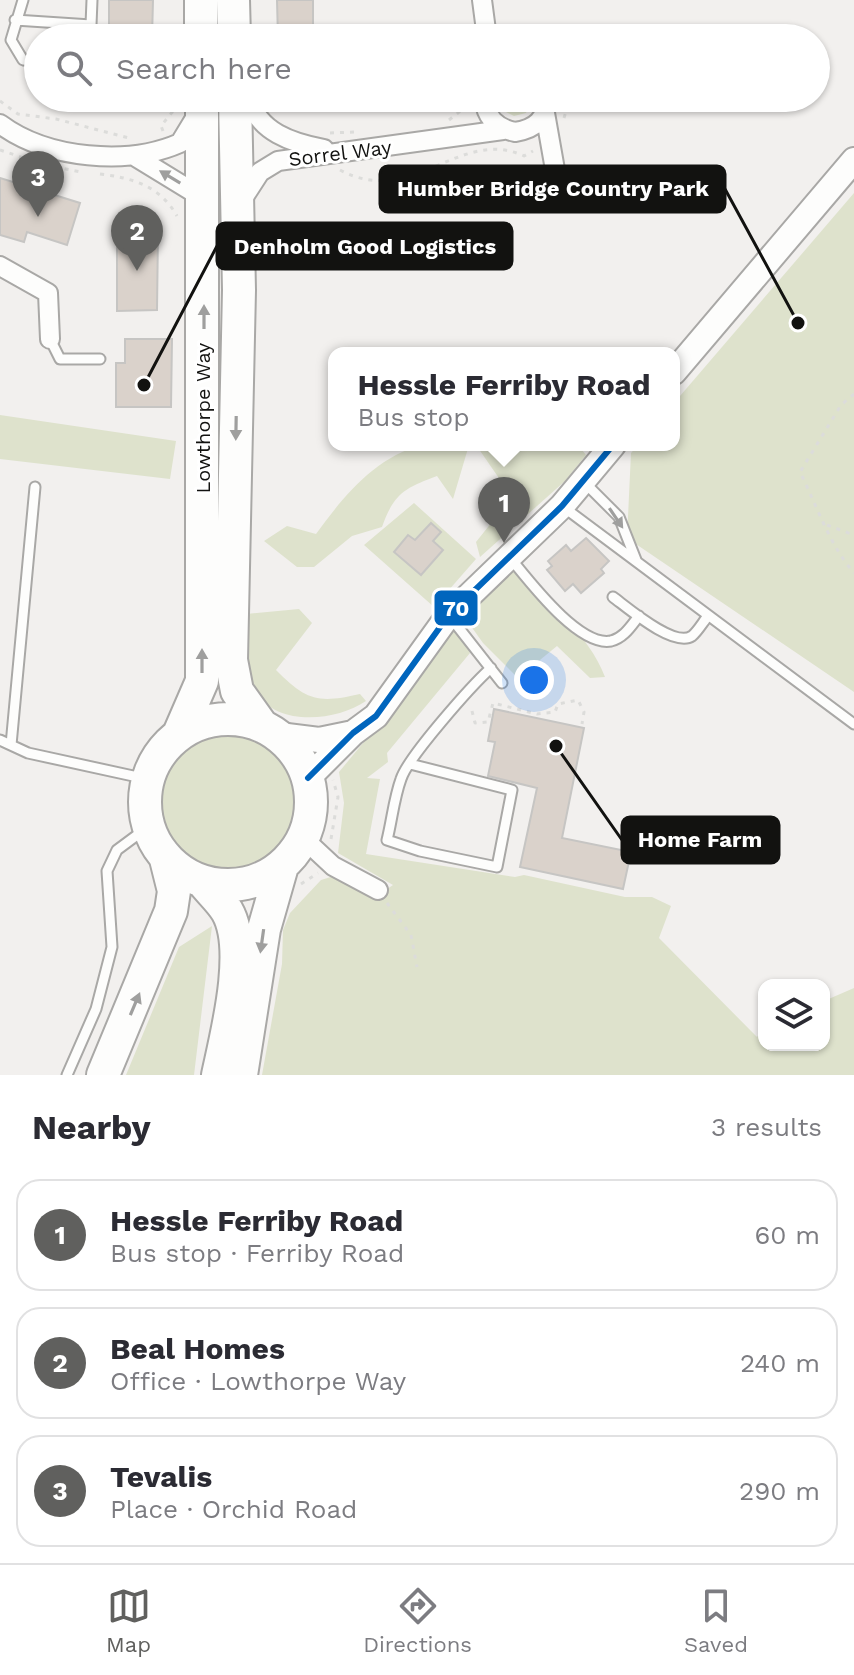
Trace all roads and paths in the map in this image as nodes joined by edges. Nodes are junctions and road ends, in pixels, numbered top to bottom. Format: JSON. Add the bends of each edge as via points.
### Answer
{"nodes":[{"id":1,"x":23,"y":0,"type":"edge"},
{"id":2,"x":92,"y":0,"type":"edge"},
{"id":3,"x":201,"y":0,"type":"edge"},
{"id":4,"x":234,"y":0,"type":"edge"},
{"id":5,"x":482,"y":0,"type":"edge"},
{"id":6,"x":15,"y":20,"type":"junction"},
{"id":7,"x":76,"y":24,"type":"edge"},
{"id":8,"x":91,"y":24,"type":"edge"},
{"id":9,"x":201,"y":24,"type":"edge"},
{"id":10,"x":234,"y":24,"type":"edge"},
{"id":11,"x":246,"y":24,"type":"edge"},
{"id":12,"x":485,"y":24,"type":"edge"},
{"id":13,"x":24,"y":60,"type":"edge"},
{"id":14,"x":0,"y":101,"type":"edge"},
{"id":15,"x":179,"y":112,"type":"edge"},
{"id":16,"x":193,"y":112,"type":"edge"},
{"id":17,"x":196,"y":112,"type":"edge"},
{"id":18,"x":235,"y":112,"type":"edge"},
{"id":19,"x":253,"y":112,"type":"edge"},
{"id":20,"x":463,"y":112,"type":"edge"},
{"id":21,"x":483,"y":112,"type":"edge"},
{"id":22,"x":486,"y":112,"type":"edge"},
{"id":23,"x":543,"y":112,"type":"edge"},
{"id":24,"x":549,"y":112,"type":"edge"},
{"id":25,"x":442,"y":123,"type":"dead end"},
{"id":26,"x":3,"y":128,"type":"edge"},
{"id":27,"x":509,"y":131,"type":"junction"},
{"id":28,"x":360,"y":132,"type":"dead end"},
{"id":29,"x":166,"y":133,"type":"dead end"},
{"id":30,"x":320,"y":133,"type":"dead end"},
{"id":31,"x":464,"y":133,"type":"junction"},
{"id":32,"x":134,"y":148,"type":"junction"},
{"id":33,"x":0,"y":150,"type":"edge"},
{"id":34,"x":339,"y":151,"type":"junction"},
{"id":35,"x":552,"y":158,"type":"junction"},
{"id":36,"x":28,"y":159,"type":"dead end"},
{"id":37,"x":854,"y":160,"type":"edge"},
{"id":38,"x":42,"y":164,"type":"dead end"},
{"id":39,"x":85,"y":172,"type":"dead end"},
{"id":40,"x":99,"y":174,"type":"dead end"},
{"id":41,"x":557,"y":181,"type":"dead end"},
{"id":42,"x":203,"y":198,"type":"junction"},
{"id":43,"x":237,"y":207,"type":"junction"},
{"id":44,"x":177,"y":226,"type":"dead end"},
{"id":45,"x":0,"y":266,"type":"edge"},
{"id":46,"x":50,"y":339,"type":"joint"},
{"id":47,"x":100,"y":359,"type":"dead end"},
{"id":48,"x":680,"y":365,"type":"edge"},
{"id":49,"x":854,"y":394,"type":"edge"},
{"id":50,"x":608,"y":451,"type":"edge"},
{"id":51,"x":583,"y":481,"type":"junction"},
{"id":52,"x":35,"y":487,"type":"dead end"},
{"id":53,"x":562,"y":506,"type":"junction"},
{"id":54,"x":827,"y":525,"type":"junction"},
{"id":55,"x":854,"y":535,"type":"edge"},
{"id":56,"x":509,"y":557,"type":"junction"},
{"id":57,"x":638,"y":563,"type":"junction"},
{"id":58,"x":854,"y":573,"type":"edge"},
{"id":59,"x":613,"y":597,"type":"dead end"},
{"id":60,"x":448,"y":616,"type":"junction"},
{"id":61,"x":639,"y":616,"type":"junction"},
{"id":62,"x":708,"y":616,"type":"junction"},
{"id":63,"x":491,"y":668,"type":"junction"},
{"id":64,"x":502,"y":683,"type":"dead end"},
{"id":65,"x":472,"y":711,"type":"dead end"},
{"id":66,"x":582,"y":724,"type":"dead end"},
{"id":67,"x":854,"y":724,"type":"edge"},
{"id":68,"x":271,"y":730,"type":"junction"},
{"id":69,"x":353,"y":733,"type":"junction"},
{"id":70,"x":179,"y":734,"type":"junction"},
{"id":71,"x":0,"y":740,"type":"edge"},
{"id":72,"x":11,"y":745,"type":"junction"},
{"id":73,"x":410,"y":764,"type":"junction"},
{"id":74,"x":318,"y":769,"type":"junction"},
{"id":75,"x":147,"y":779,"type":"junction"},
{"id":76,"x":148,"y":827,"type":"junction"},
{"id":77,"x":303,"y":838,"type":"junction"},
{"id":78,"x":166,"y":859,"type":"junction"},
{"id":79,"x":282,"y":866,"type":"junction"},
{"id":80,"x":333,"y":866,"type":"junction"},
{"id":81,"x":203,"y":882,"type":"junction"},
{"id":82,"x":378,"y":890,"type":"joint"},
{"id":83,"x":417,"y":967,"type":"dead end"},
{"id":84,"x":67,"y":1075,"type":"edge"},
{"id":85,"x":103,"y":1075,"type":"edge"},
{"id":86,"x":218,"y":1075,"type":"edge"},
{"id":87,"x":241,"y":1075,"type":"edge"}],
"edges":[{"from":1,"to":6,"type":"lane"},
{"from":2,"to":8,"type":"lane"},
{"from":3,"to":9,"type":"highway"},
{"from":4,"to":10,"type":"highway"},
{"from":4,"to":11,"type":"street"},
{"from":5,"to":12,"type":"street"},
{"from":6,"to":7,"type":"lane"},
{"from":6,"to":13,"type":"lane","via":[[11,40]]},
{"from":14,"to":32,"type":"path","via":[[18,114],[56,119]]},
{"from":15,"to":29,"type":"path","via":[[161,126]]},
{"from":16,"to":32,"type":"street","via":[[191,129],[180,143]]},
{"from":17,"to":42,"type":"highway","name":"Lowthorpe Way"},
{"from":18,"to":43,"type":"highway","name":"Lowthorpe Way"},
{"from":19,"to":34,"type":"street","name":"Sorrel Way","via":[[276,134]]},
{"from":20,"to":25,"type":"path"},
{"from":21,"to":31,"type":"street"},
{"from":22,"to":27,"type":"street"},
{"from":23,"to":27,"type":"street","via":[[538,123]]},
{"from":24,"to":35,"type":"street"},
{"from":26,"to":32,"type":"street","via":[[38,144]]},
{"from":27,"to":31,"type":"street","name":"Sorrel Way"},
{"from":27,"to":35,"type":"street"},
{"from":28,"to":30,"type":"path"},
{"from":31,"to":34,"type":"street","name":"Sorrel Way"},
{"from":42,"to":32,"type":"street","one_way":true},
{"from":33,"to":36,"type":"path"},
{"from":34,"to":43,"type":"street","name":"Sorrel Way","via":[[278,161],[260,172]]},
{"from":35,"to":41,"type":"street"},
{"from":37,"to":48,"type":"street"},
{"from":38,"to":39,"type":"path"},
{"from":40,"to":44,"type":"path","via":[[126,177],[166,197]]},
{"from":70,"to":42,"type":"highway","name":"Lowthorpe Way","one_way":true,"via":[[202,681]]},
{"from":43,"to":68,"type":"highway","name":"Lowthorpe Way","one_way":true,"via":[[231,660],[237,691]]},
{"from":45,"to":46,"type":"street","via":[[48,293]]},
{"from":46,"to":47,"type":"lane","via":[[60,359]]},
{"from":49,"to":54,"type":"path","via":[[841,405],[800,472]]},
{"from":50,"to":51,"type":"street"},
{"from":51,"to":53,"type":"street"},
{"from":51,"to":57,"type":"lane","one_way":true,"via":[[619,517]]},
{"from":52,"to":72,"type":"lane"},
{"from":53,"to":56,"type":"street"},
{"from":53,"to":57,"type":"lane"},
{"from":54,"to":55,"type":"path"},
{"from":54,"to":58,"type":"path","via":[[835,551]]},
{"from":56,"to":60,"type":"street"},
{"from":56,"to":61,"type":"lane","via":[[585,636],[609,641],[622,636]]},
{"from":57,"to":62,"type":"lane"},
{"from":59,"to":61,"type":"lane"},
{"from":60,"to":63,"type":"lane"},
{"from":60,"to":69,"type":"street","via":[[376,716]]},
{"from":61,"to":62,"type":"lane","via":[[667,635],[687,638]]},
{"from":62,"to":67,"type":"lane"},
{"from":63,"to":64,"type":"lane"},
{"from":63,"to":73,"type":"lane","via":[[467,689]]},
{"from":65,"to":66,"type":"path","via":[[475,723],[488,722],[493,703],[537,714],[578,700]]},
{"from":68,"to":69,"type":"street","via":[[319,740]]},
{"from":68,"to":70,"type":"highway","via":[[241,719],[220,719]]},
{"from":68,"to":74,"type":"highway"},
{"from":69,"to":74,"type":"street"},
{"from":70,"to":75,"type":"highway"},
{"from":71,"to":72,"type":"lane"},
{"from":72,"to":75,"type":"lane"},
{"from":73,"to":73,"type":"lane","via":[[401,777],[387,840],[497,867],[512,790]]},
{"from":74,"to":77,"type":"highway"},
{"from":74,"to":80,"type":"path","via":[[338,797],[330,841]]},
{"from":75,"to":76,"type":"highway"},
{"from":76,"to":78,"type":"highway"},
{"from":76,"to":84,"type":"lane","via":[[117,850],[107,871],[112,947],[96,1009]]},
{"from":77,"to":79,"type":"highway"},
{"from":77,"to":80,"type":"street"},
{"from":78,"to":81,"type":"highway"},
{"from":85,"to":78,"type":"highway","one_way":true,"via":[[171,911],[174,891]]},
{"from":79,"to":81,"type":"highway","via":[[244,884]]},
{"from":79,"to":87,"type":"highway","one_way":true,"via":[[264,929]]},
{"from":80,"to":82,"type":"street"},
{"from":81,"to":86,"type":"highway","via":[[227,912],[235,938],[236,968]]},
{"from":82,"to":83,"type":"path","via":[[411,935]]}]}
